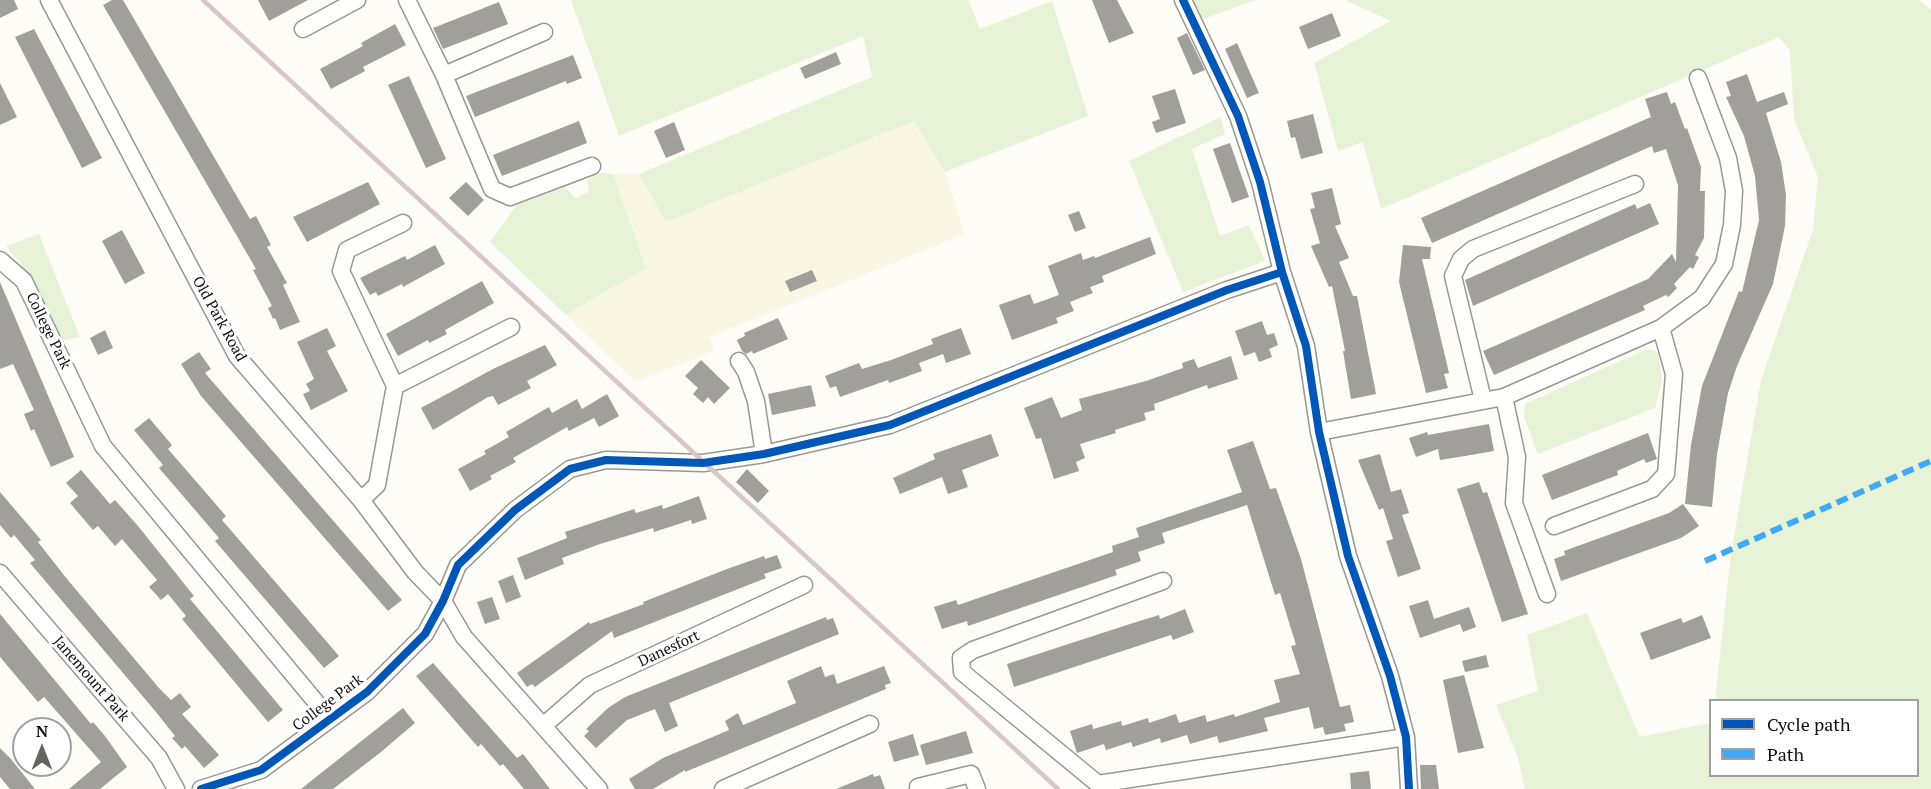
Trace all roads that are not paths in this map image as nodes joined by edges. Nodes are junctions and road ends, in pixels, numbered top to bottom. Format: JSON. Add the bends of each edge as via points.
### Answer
{"nodes":[{"id":1,"x":49,"y":0,"type":"edge"},
{"id":2,"x":357,"y":0,"type":"edge"},
{"id":3,"x":407,"y":0,"type":"edge"},
{"id":4,"x":1183,"y":0,"type":"edge"},
{"id":5,"x":303,"y":29,"type":"dead end"},
{"id":6,"x":544,"y":32,"type":"dead end"},
{"id":7,"x":444,"y":75,"type":"junction"},
{"id":8,"x":1698,"y":78,"type":"dead end"},
{"id":9,"x":592,"y":166,"type":"dead end"},
{"id":10,"x":1635,"y":184,"type":"dead end"},
{"id":11,"x":403,"y":223,"type":"dead end"},
{"id":12,"x":0,"y":260,"type":"edge"},
{"id":13,"x":1282,"y":272,"type":"junction"},
{"id":14,"x":511,"y":327,"type":"dead end"},
{"id":15,"x":1661,"y":328,"type":"junction"},
{"id":16,"x":740,"y":361,"type":"dead end"},
{"id":17,"x":395,"y":386,"type":"junction"},
{"id":18,"x":1504,"y":398,"type":"junction"},
{"id":19,"x":1483,"y":400,"type":"junction"},
{"id":20,"x":1319,"y":432,"type":"junction"},
{"id":21,"x":764,"y":454,"type":"junction"},
{"id":22,"x":361,"y":500,"type":"junction"},
{"id":23,"x":1554,"y":526,"type":"dead end"},
{"id":24,"x":0,"y":573,"type":"edge"},
{"id":25,"x":1163,"y":581,"type":"dead end"},
{"id":26,"x":804,"y":585,"type":"dead end"},
{"id":27,"x":1547,"y":594,"type":"dead end"},
{"id":28,"x":443,"y":601,"type":"junction"},
{"id":29,"x":330,"y":719,"type":"junction"},
{"id":30,"x":870,"y":724,"type":"dead end"},
{"id":31,"x":543,"y":726,"type":"junction"},
{"id":32,"x":1406,"y":737,"type":"junction"},
{"id":33,"x":918,"y":787,"type":"dead end"},
{"id":34,"x":176,"y":789,"type":"edge"},
{"id":35,"x":201,"y":789,"type":"edge"},
{"id":36,"x":599,"y":789,"type":"edge"},
{"id":37,"x":723,"y":789,"type":"edge"},
{"id":38,"x":977,"y":789,"type":"edge"},
{"id":39,"x":1409,"y":789,"type":"edge"}],
"edges":[{"from":1,"to":22,"type":"street","name":"Old Park Road","via":[[237,356]]},
{"from":2,"to":5,"type":"street"},
{"from":3,"to":7,"type":"street"},
{"from":4,"to":13,"type":"street","via":[[1238,116],[1260,182]]},
{"from":6,"to":7,"type":"street"},
{"from":7,"to":9,"type":"street","via":[[492,189],[510,197]]},
{"from":8,"to":15,"type":"street","via":[[1728,158],[1734,191],[1732,225],[1724,264],[1702,298]]},
{"from":10,"to":19,"type":"street","via":[[1473,249],[1461,259],[1453,276]]},
{"from":11,"to":17,"type":"street","via":[[347,250],[341,271]]},
{"from":12,"to":29,"type":"street","name":"College Park","via":[[24,281],[103,446]]},
{"from":13,"to":20,"type":"street","via":[[1306,346]]},
{"from":13,"to":21,"type":"street","name":"College Park","via":[[1227,290],[890,425]]},
{"from":14,"to":17,"type":"street"},
{"from":15,"to":18,"type":"street"},
{"from":15,"to":23,"type":"street","via":[[1674,374],[1666,474],[1652,489]]},
{"from":16,"to":21,"type":"street","via":[[756,401]]},
{"from":17,"to":22,"type":"street","via":[[377,485]]},
{"from":18,"to":19,"type":"street"},
{"from":18,"to":27,"type":"street","via":[[1517,457],[1514,502]]},
{"from":19,"to":20,"type":"street"},
{"from":20,"to":32,"type":"street","via":[[1348,556],[1390,676]]},
{"from":21,"to":28,"type":"street","name":"College Park","via":[[703,463],[606,460],[570,469],[515,510],[458,565]]},
{"from":22,"to":28,"type":"street","name":"Old Park Road"},
{"from":24,"to":34,"type":"street","name":"Janemount Park","via":[[159,758]]},
{"from":25,"to":32,"type":"street","via":[[973,650],[961,658],[962,672],[1098,784]]},
{"from":26,"to":31,"type":"street","name":"Danesfort","via":[[590,685]]},
{"from":28,"to":29,"type":"street","name":"College Park","via":[[424,634],[367,692]]},
{"from":28,"to":31,"type":"street","via":[[464,637]]},
{"from":29,"to":35,"type":"street","name":"College Park","via":[[261,770]]},
{"from":30,"to":37,"type":"street"},
{"from":31,"to":36,"type":"street"},
{"from":32,"to":39,"type":"street"},
{"from":33,"to":38,"type":"street","via":[[971,774]]}]}
